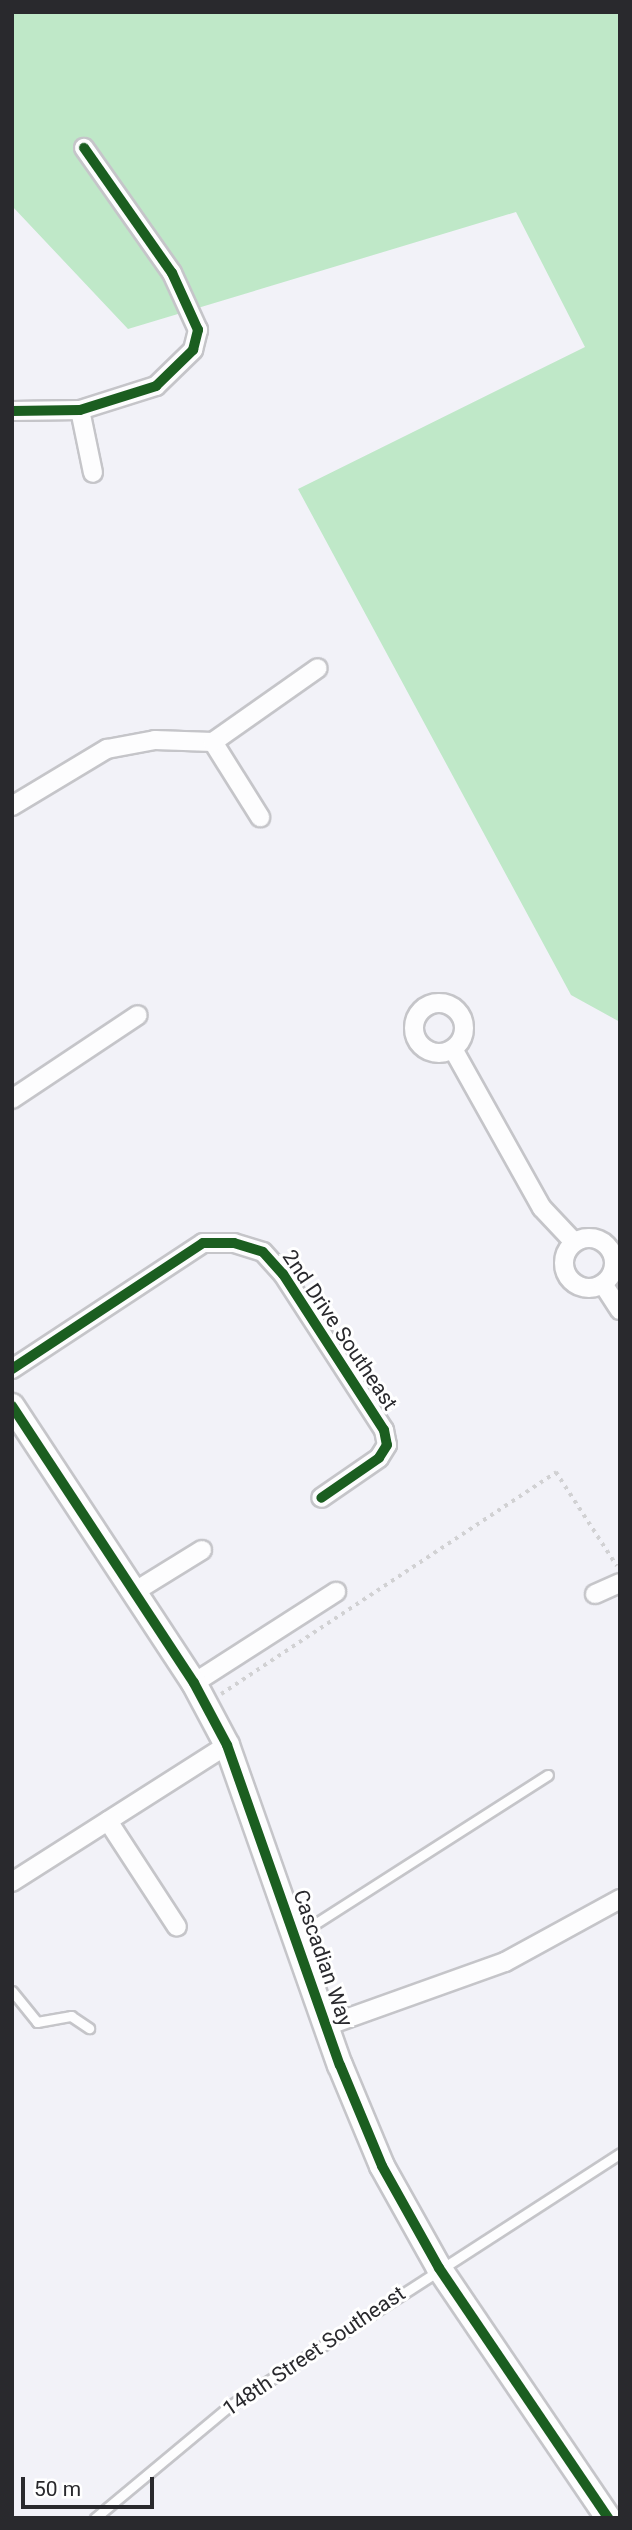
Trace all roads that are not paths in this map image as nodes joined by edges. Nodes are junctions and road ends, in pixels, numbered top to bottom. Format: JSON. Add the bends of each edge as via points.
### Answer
{"nodes":[{"id":1,"x":85,"y":148,"type":"dead end"},
{"id":2,"x":80,"y":410,"type":"junction"},
{"id":3,"x":12,"y":411,"type":"edge"},
{"id":4,"x":93,"y":473,"type":"dead end"},
{"id":5,"x":318,"y":667,"type":"dead end"},
{"id":6,"x":213,"y":741,"type":"junction"},
{"id":7,"x":12,"y":806,"type":"edge"},
{"id":8,"x":260,"y":817,"type":"dead end"},
{"id":9,"x":138,"y":1014,"type":"dead end"},
{"id":10,"x":453,"y":1049,"type":"dead end"},
{"id":11,"x":12,"y":1099,"type":"edge"},
{"id":12,"x":574,"y":1242,"type":"junction"},
{"id":13,"x":603,"y":1284,"type":"junction"},
{"id":14,"x":620,"y":1310,"type":"edge"},
{"id":15,"x":12,"y":1369,"type":"edge"},
{"id":16,"x":12,"y":1406,"type":"edge"},
{"id":17,"x":321,"y":1498,"type":"dead end"},
{"id":18,"x":202,"y":1550,"type":"dead end"},
{"id":19,"x":620,"y":1583,"type":"edge"},
{"id":20,"x":134,"y":1592,"type":"junction"},
{"id":21,"x":336,"y":1592,"type":"dead end"},
{"id":22,"x":595,"y":1594,"type":"dead end"},
{"id":23,"x":200,"y":1694,"type":"junction"},
{"id":24,"x":227,"y":1745,"type":"junction"},
{"id":25,"x":548,"y":1775,"type":"dead end"},
{"id":26,"x":108,"y":1821,"type":"junction"},
{"id":27,"x":12,"y":1882,"type":"edge"},
{"id":28,"x":620,"y":1899,"type":"edge"},
{"id":29,"x":177,"y":1927,"type":"dead end"},
{"id":30,"x":295,"y":1936,"type":"junction"},
{"id":31,"x":12,"y":1991,"type":"edge"},
{"id":32,"x":326,"y":2026,"type":"junction"},
{"id":33,"x":89,"y":2028,"type":"dead end"},
{"id":34,"x":620,"y":2153,"type":"edge"},
{"id":35,"x":439,"y":2268,"type":"junction"},
{"id":36,"x":95,"y":2518,"type":"edge"},
{"id":37,"x":608,"y":2518,"type":"edge"}],
"edges":[{"from":1,"to":2,"type":"street","via":[[172,273],[198,330],[180,368],[156,387]]},
{"from":2,"to":3,"type":"street"},
{"from":2,"to":4,"type":"street"},
{"from":5,"to":6,"type":"street"},
{"from":6,"to":7,"type":"street","via":[[155,740],[107,749]]},
{"from":6,"to":8,"type":"street"},
{"from":9,"to":11,"type":"street"},
{"from":10,"to":12,"type":"street","via":[[542,1208]]},
{"from":12,"to":13,"type":"street","via":[[564,1262],[568,1277],[588,1288]]},
{"from":12,"to":13,"type":"street","via":[[591,1238],[607,1245],[613,1270]]},
{"from":13,"to":14,"type":"street"},
{"from":15,"to":17,"type":"street","name":"2nd Drive Southeast","via":[[203,1243],[234,1243],[263,1252],[284,1274],[384,1430],[387,1445],[379,1458]]},
{"from":16,"to":20,"type":"street","name":"Cascadian Way"},
{"from":18,"to":20,"type":"street"},
{"from":19,"to":22,"type":"street"},
{"from":20,"to":23,"type":"street","name":"Cascadian Way"},
{"from":21,"to":23,"type":"street"},
{"from":23,"to":24,"type":"street","name":"Cascadian Way"},
{"from":24,"to":26,"type":"street"},
{"from":24,"to":30,"type":"street","name":"Cascadian Way"},
{"from":25,"to":30,"type":"lane"},
{"from":26,"to":27,"type":"street"},
{"from":26,"to":29,"type":"street"},
{"from":28,"to":32,"type":"street","via":[[505,1962]]},
{"from":30,"to":32,"type":"street","name":"Cascadian Way"},
{"from":31,"to":33,"type":"lane","via":[[37,2022],[71,2016]]},
{"from":32,"to":35,"type":"street","name":"Cascadian Way","via":[[382,2166]]},
{"from":34,"to":35,"type":"lane","name":"148th Street Southeast"},
{"from":35,"to":36,"type":"lane","name":"148th Street Southeast","via":[[228,2407]]},
{"from":35,"to":37,"type":"street","name":"Cascadian Way"}]}
